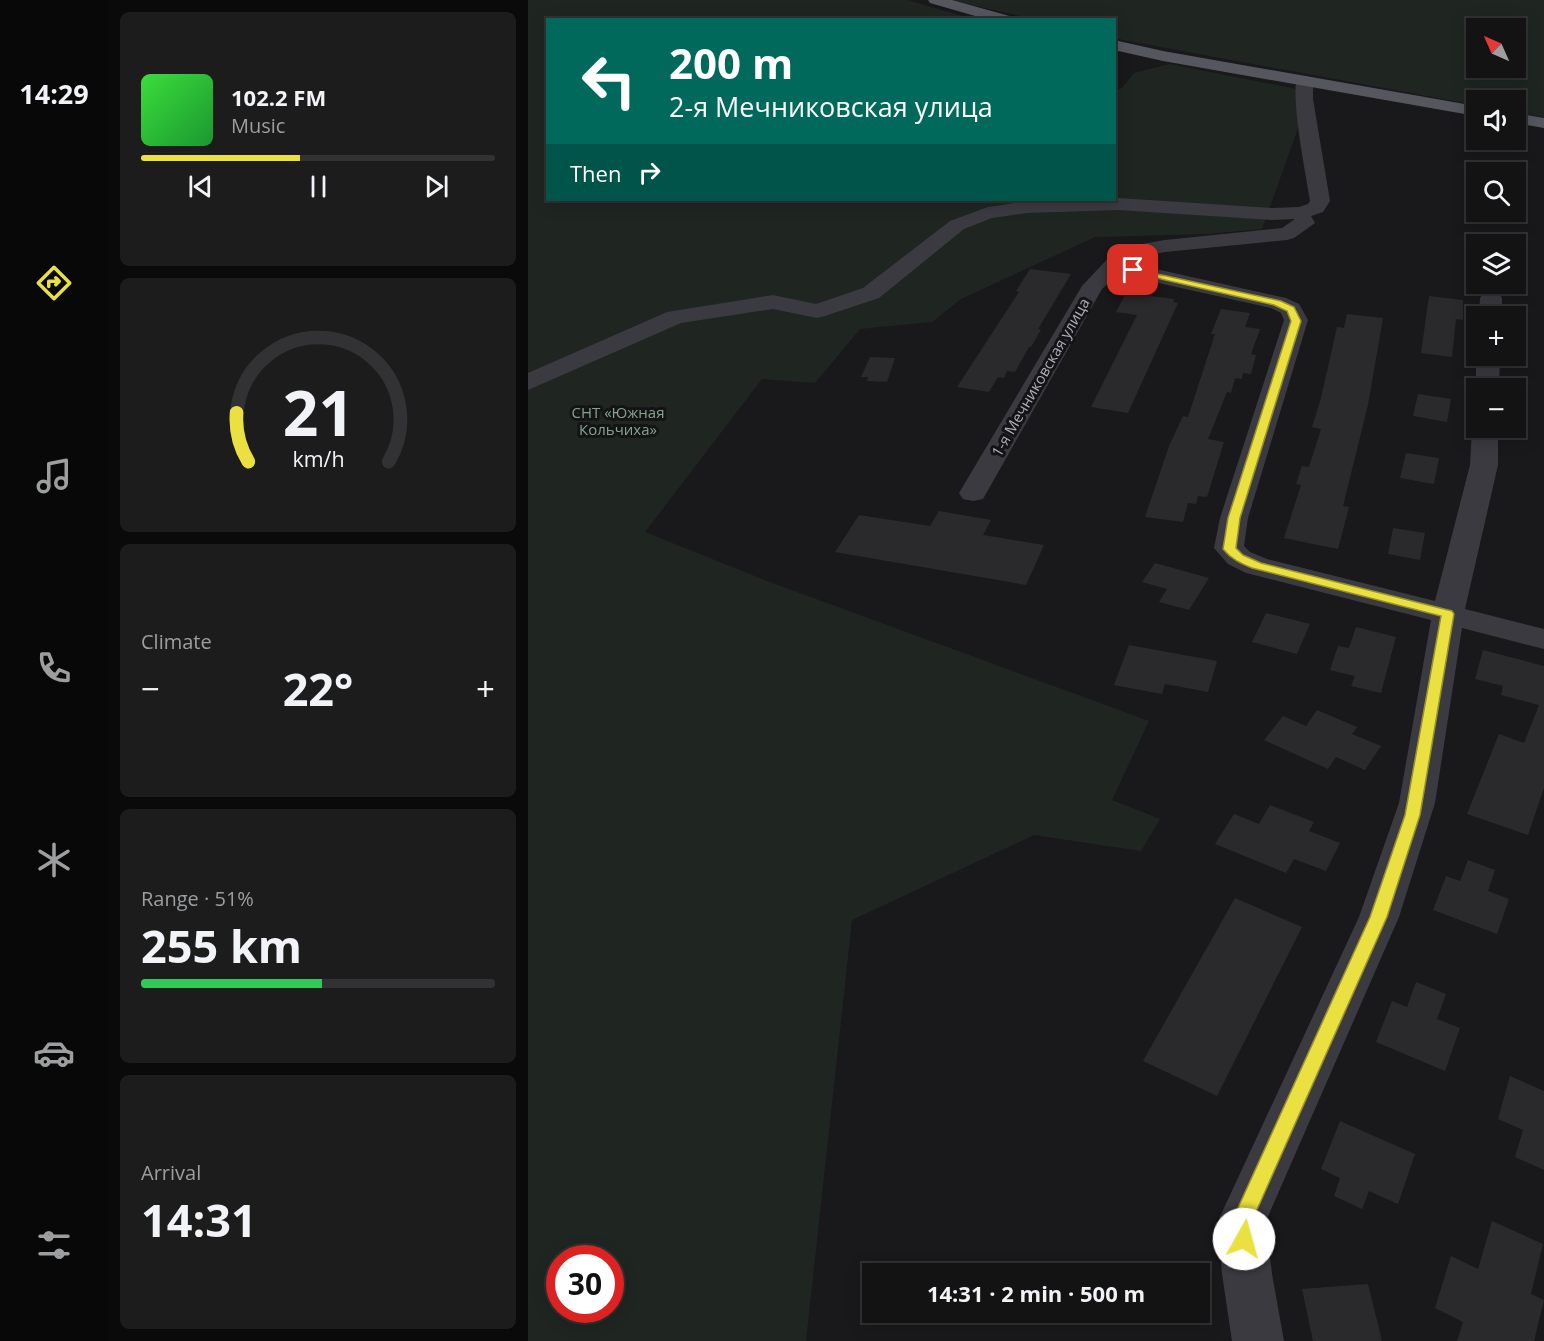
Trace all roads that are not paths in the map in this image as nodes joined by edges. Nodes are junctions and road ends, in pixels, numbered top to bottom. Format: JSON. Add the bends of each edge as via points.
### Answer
{"nodes":[{"id":1,"x":934,"y":0,"type":"edge"},
{"id":2,"x":1001,"y":18,"type":"edge"},
{"id":3,"x":1116,"y":45,"type":"edge"},
{"id":4,"x":1304,"y":81,"type":"junction"},
{"id":5,"x":1466,"y":109,"type":"edge"},
{"id":6,"x":1526,"y":120,"type":"edge"},
{"id":7,"x":1544,"y":123,"type":"edge"},
{"id":8,"x":1301,"y":213,"type":"junction"},
{"id":9,"x":1113,"y":266,"type":"junction"},
{"id":10,"x":528,"y":381,"type":"edge"},
{"id":11,"x":1485,"y":438,"type":"edge"},
{"id":12,"x":973,"y":493,"type":"dead end"},
{"id":13,"x":1448,"y":614,"type":"junction"},
{"id":14,"x":1544,"y":639,"type":"edge"},
{"id":15,"x":1258,"y":1341,"type":"edge"}],
"edges":[{"from":1,"to":2,"type":"main road"},
{"from":3,"to":4,"type":"main road"},
{"from":4,"to":5,"type":"main road"},
{"from":4,"to":8,"type":"street","via":[[1320,201],[1316,208]]},
{"from":6,"to":7,"type":"main road"},
{"from":8,"to":9,"type":"street","name":"1-я Мечниковская улица","via":[[1305,223],[1287,234],[1165,246],[1139,251]]},
{"from":8,"to":10,"type":"street","via":[[1118,204],[1027,207],[988,213],[957,225],[871,294],[816,311],[773,302],[675,317]]},
{"from":9,"to":12,"type":"street","name":"1-я Мечниковская улица","via":[[1093,285]]},
{"from":9,"to":13,"type":"street","via":[[1278,303],[1291,309],[1296,321],[1234,518],[1229,549],[1257,566]]},
{"from":11,"to":13,"type":"street","via":[[1484,465]]},
{"from":13,"to":14,"type":"street"},
{"from":13,"to":15,"type":"street","via":[[1417,803],[1382,905],[1242,1221]]}]}
